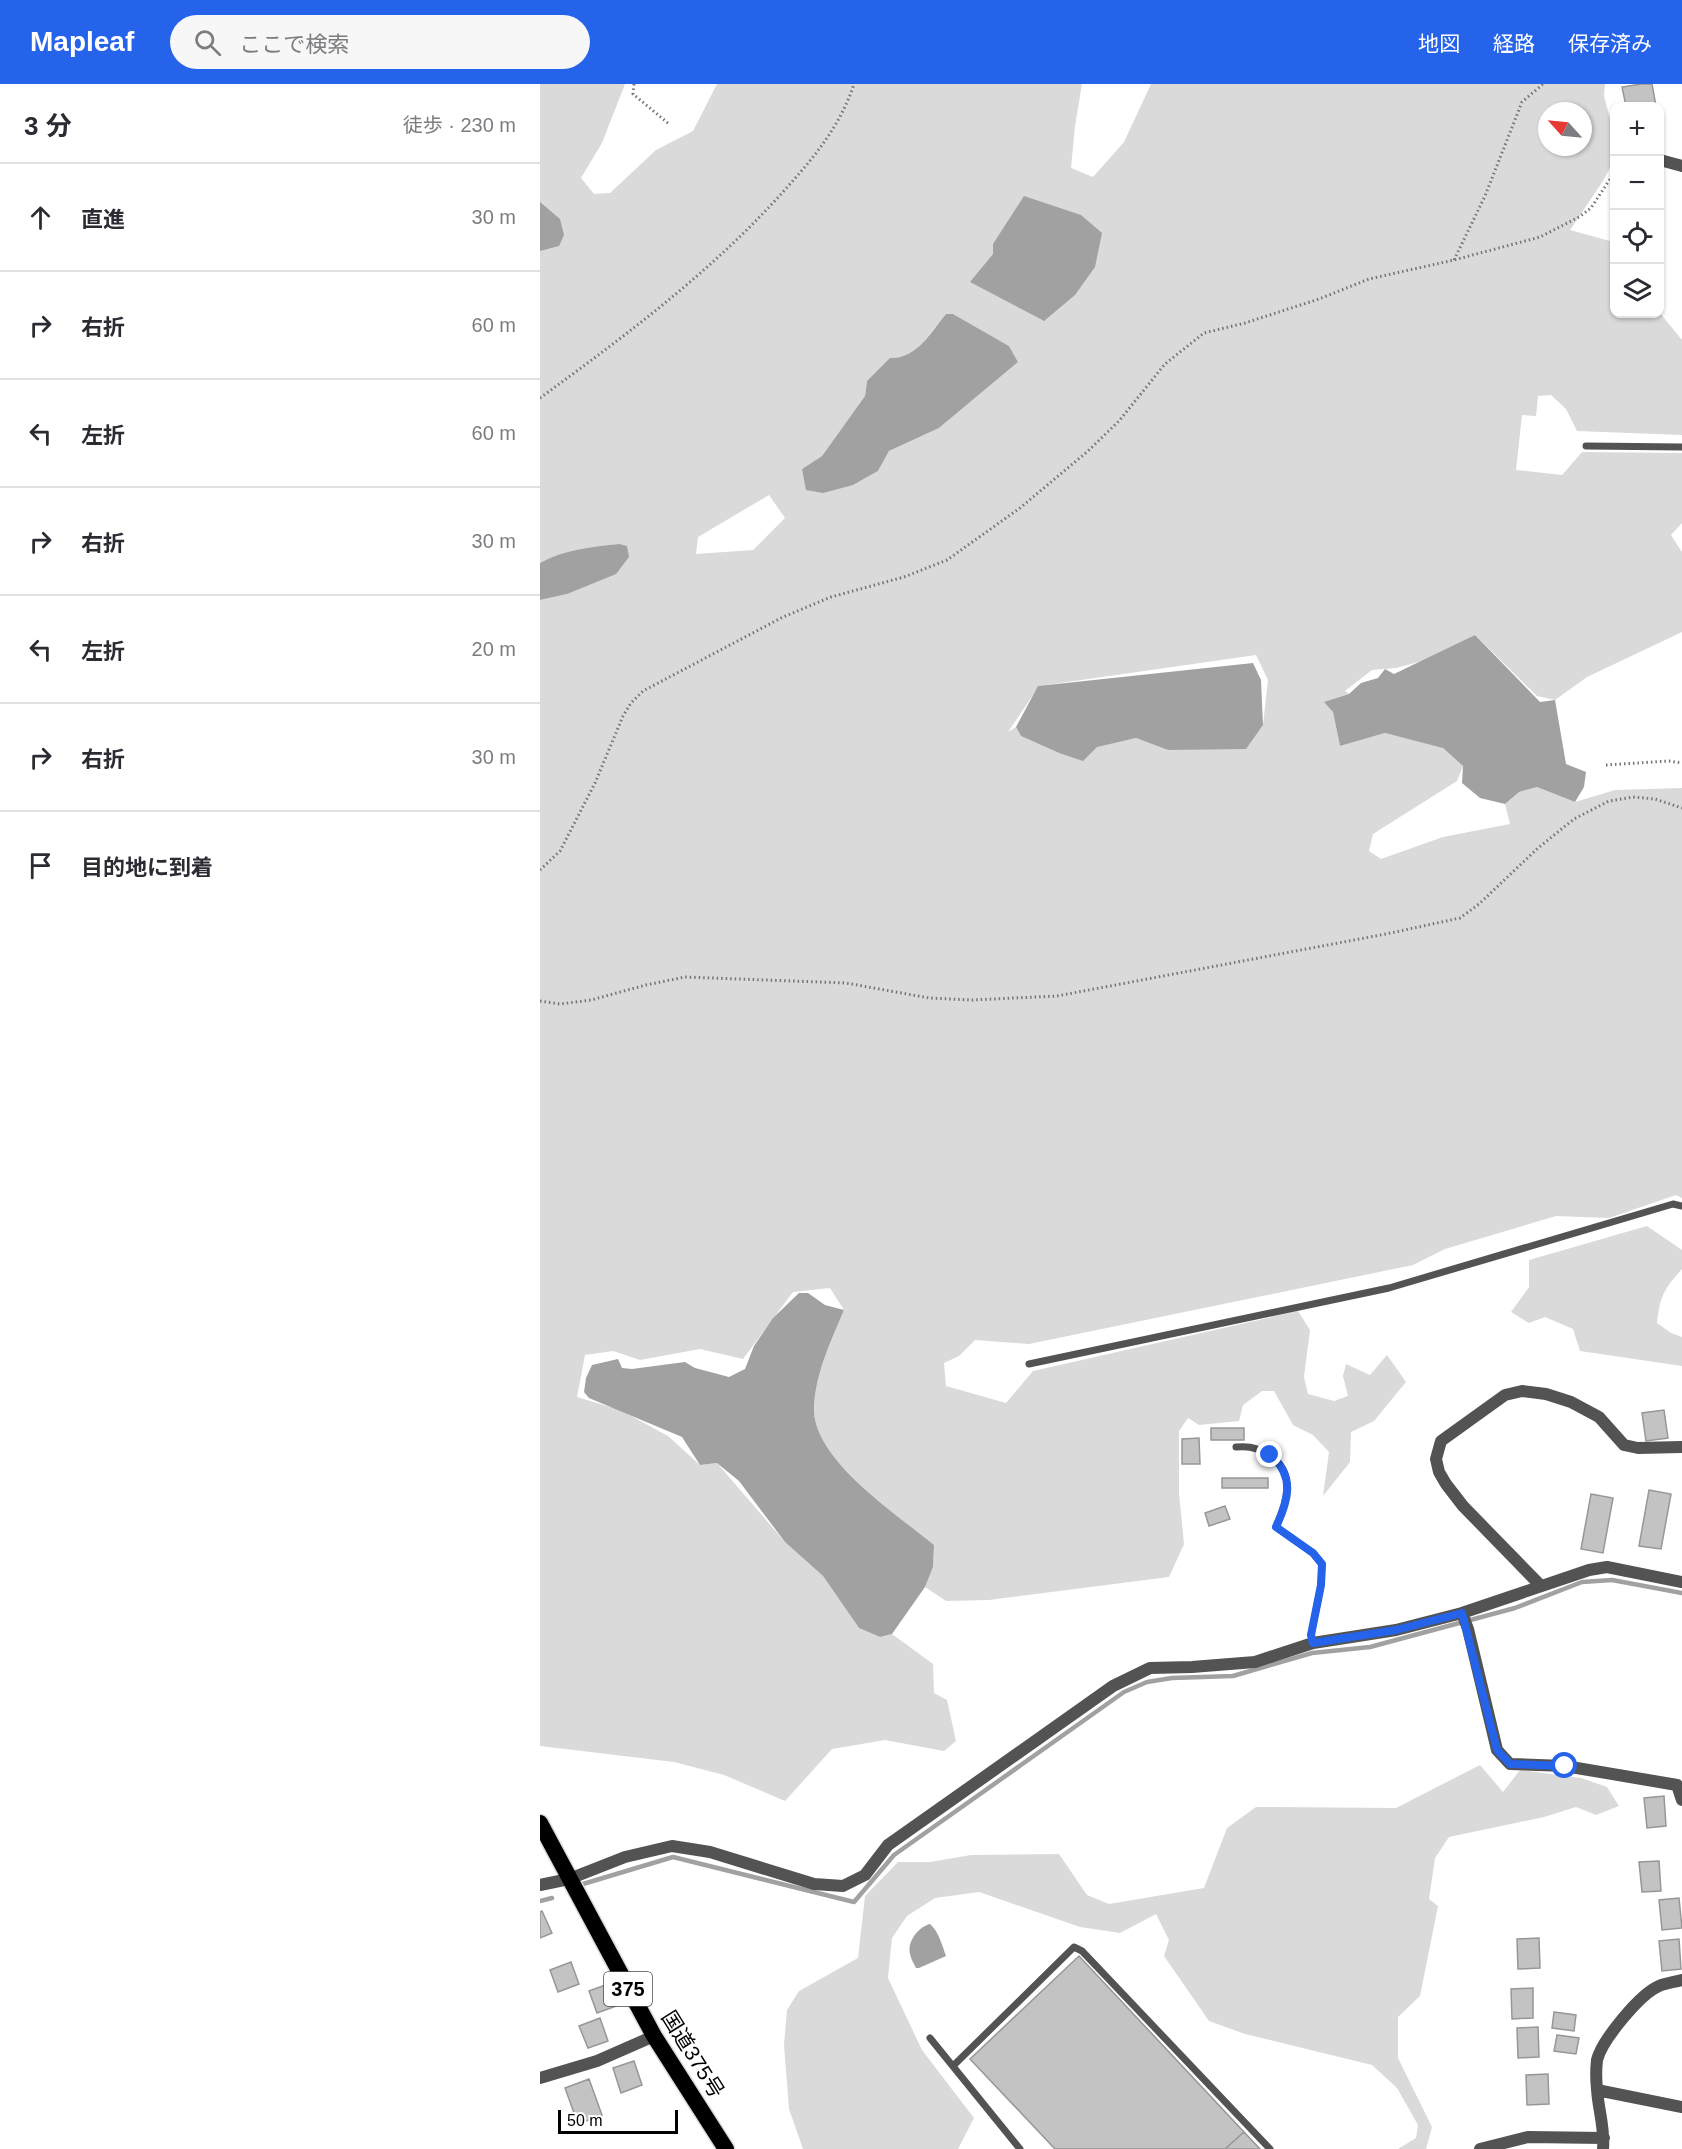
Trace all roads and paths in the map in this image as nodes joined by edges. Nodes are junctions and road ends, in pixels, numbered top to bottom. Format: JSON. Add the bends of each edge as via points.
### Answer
{"nodes":[{"id":1,"x":634,"y":84,"type":"edge"},
{"id":2,"x":854,"y":84,"type":"edge"},
{"id":3,"x":1543,"y":84,"type":"edge"},
{"id":4,"x":669,"y":124,"type":"dead end"},
{"id":5,"x":1664,"y":161,"type":"edge"},
{"id":6,"x":1682,"y":166,"type":"edge"},
{"id":7,"x":1610,"y":179,"type":"edge"},
{"id":8,"x":1454,"y":260,"type":"junction"},
{"id":9,"x":540,"y":398,"type":"edge"},
{"id":10,"x":1586,"y":446,"type":"dead end"},
{"id":11,"x":1682,"y":447,"type":"edge"},
{"id":12,"x":1682,"y":763,"type":"edge"},
{"id":13,"x":1606,"y":765,"type":"dead end"},
{"id":14,"x":1682,"y":808,"type":"edge"},
{"id":15,"x":540,"y":870,"type":"edge"},
{"id":16,"x":540,"y":1000,"type":"edge"},
{"id":17,"x":1682,"y":1206,"type":"edge"},
{"id":18,"x":1029,"y":1364,"type":"dead end"},
{"id":19,"x":1236,"y":1447,"type":"dead end"},
{"id":20,"x":1682,"y":1447,"type":"edge"},
{"id":21,"x":1682,"y":1582,"type":"edge"},
{"id":22,"x":1540,"y":1585,"type":"junction"},
{"id":23,"x":1464,"y":1620,"type":"junction"},
{"id":24,"x":1313,"y":1643,"type":"junction"},
{"id":25,"x":1682,"y":1800,"type":"edge"},
{"id":26,"x":540,"y":1823,"type":"edge"},
{"id":27,"x":569,"y":1879,"type":"junction"},
{"id":28,"x":540,"y":1885,"type":"edge"},
{"id":29,"x":1682,"y":1980,"type":"edge"},
{"id":30,"x":654,"y":2036,"type":"junction"},
{"id":31,"x":930,"y":2038,"type":"dead end"},
{"id":32,"x":952,"y":2066,"type":"junction"},
{"id":33,"x":540,"y":2078,"type":"edge"},
{"id":34,"x":1597,"y":2090,"type":"junction"},
{"id":35,"x":1682,"y":2107,"type":"edge"},
{"id":36,"x":1603,"y":2144,"type":"edge"},
{"id":37,"x":726,"y":2149,"type":"edge"},
{"id":38,"x":1020,"y":2149,"type":"edge"},
{"id":39,"x":1270,"y":2149,"type":"edge"},
{"id":40,"x":1480,"y":2149,"type":"edge"}],
"edges":[{"from":1,"to":4,"type":"path","via":[[633,94]]},
{"from":2,"to":9,"type":"path","via":[[833,131],[810,163],[752,226],[639,326]]},
{"from":3,"to":8,"type":"path","via":[[1522,102],[1485,196]]},
{"from":5,"to":6,"type":"street"},
{"from":7,"to":8,"type":"path","via":[[1591,208],[1579,217],[1540,237]]},
{"from":8,"to":15,"type":"path","via":[[1369,279],[1319,299],[1204,333],[1165,364],[1119,422],[1088,451],[1020,508],[947,560],[904,577],[831,597],[783,617],[643,691],[623,716],[560,851]]},
{"from":10,"to":11,"type":"lane"},
{"from":12,"to":13,"type":"path"},
{"from":14,"to":16,"type":"path","via":[[1633,797],[1609,801],[1574,819],[1547,840],[1460,918],[1057,996],[929,999],[846,983],[685,977],[591,1000],[560,1004]]},
{"from":17,"to":18,"type":"lane","via":[[1673,1204],[1389,1288]]},
{"from":19,"to":24,"type":"lane","via":[[1250,1446],[1281,1463],[1287,1492],[1276,1527],[1322,1564]]},
{"from":20,"to":22,"type":"street","via":[[1624,1445],[1599,1417],[1571,1402],[1522,1391],[1505,1395],[1441,1441],[1436,1459],[1446,1484]]},
{"from":21,"to":22,"type":"street","via":[[1607,1567]]},
{"from":22,"to":23,"type":"street"},
{"from":23,"to":24,"type":"street"},
{"from":23,"to":25,"type":"street","via":[[1497,1750],[1510,1764],[1565,1766],[1677,1785]]},
{"from":24,"to":27,"type":"street","via":[[1255,1662],[1150,1668],[1113,1686],[888,1845],[865,1875],[843,1886],[814,1884],[710,1852],[672,1845],[625,1857]]},
{"from":26,"to":27,"type":"highway","name":"国道375号","number":"375"},
{"from":27,"to":28,"type":"street"},
{"from":27,"to":30,"type":"highway","name":"国道375号","number":"375"},
{"from":29,"to":34,"type":"street","via":[[1658,1986],[1623,2018],[1604,2044],[1598,2060]]},
{"from":30,"to":33,"type":"street","via":[[597,2061]]},
{"from":30,"to":37,"type":"highway","name":"国道375号","number":"375"},
{"from":31,"to":32,"type":"lane"},
{"from":32,"to":38,"type":"lane"},
{"from":32,"to":39,"type":"lane","via":[[1074,1947]]},
{"from":34,"to":35,"type":"street"},
{"from":34,"to":36,"type":"street"},
{"from":36,"to":40,"type":"street","via":[[1528,2137]]}]}
